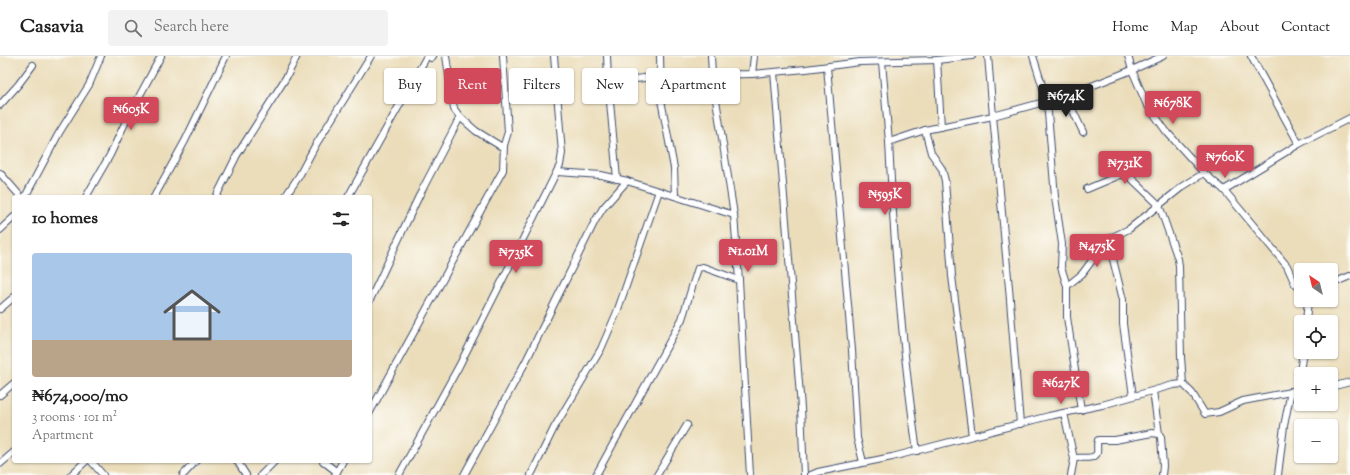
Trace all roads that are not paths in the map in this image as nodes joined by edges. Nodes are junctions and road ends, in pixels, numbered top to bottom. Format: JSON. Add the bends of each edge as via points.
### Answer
{"nodes":[{"id":1,"x":101,"y":56,"type":"edge"},
{"id":2,"x":161,"y":56,"type":"edge"},
{"id":3,"x":226,"y":56,"type":"edge"},
{"id":4,"x":297,"y":56,"type":"edge"},
{"id":5,"x":371,"y":56,"type":"edge"},
{"id":6,"x":446,"y":56,"type":"edge"},
{"id":7,"x":503,"y":56,"type":"edge"},
{"id":8,"x":554,"y":56,"type":"edge"},
{"id":9,"x":607,"y":56,"type":"edge"},
{"id":10,"x":660,"y":56,"type":"edge"},
{"id":11,"x":711,"y":56,"type":"edge"},
{"id":12,"x":754,"y":56,"type":"edge"},
{"id":13,"x":972,"y":56,"type":"edge"},
{"id":14,"x":988,"y":56,"type":"edge"},
{"id":15,"x":1033,"y":56,"type":"edge"},
{"id":16,"x":1128,"y":56,"type":"edge"},
{"id":17,"x":1163,"y":56,"type":"edge"},
{"id":18,"x":1251,"y":56,"type":"edge"},
{"id":19,"x":430,"y":57,"type":"edge"},
{"id":20,"x":860,"y":59,"type":"edge"},
{"id":21,"x":934,"y":59,"type":"edge"},
{"id":22,"x":882,"y":62,"type":"junction"},
{"id":23,"x":33,"y":65,"type":"dead end"},
{"id":24,"x":827,"y":67,"type":"junction"},
{"id":25,"x":608,"y":68,"type":"edge"},
{"id":26,"x":661,"y":68,"type":"edge"},
{"id":27,"x":712,"y":68,"type":"edge"},
{"id":28,"x":1132,"y":70,"type":"junction"},
{"id":29,"x":774,"y":72,"type":"junction"},
{"id":30,"x":740,"y":74,"type":"edge"},
{"id":31,"x":752,"y":74,"type":"junction"},
{"id":32,"x":1066,"y":96,"type":"junction"},
{"id":33,"x":1047,"y":101,"type":"junction"},
{"id":34,"x":610,"y":104,"type":"edge"},
{"id":35,"x":662,"y":104,"type":"edge"},
{"id":36,"x":717,"y":104,"type":"edge"},
{"id":37,"x":0,"y":105,"type":"edge"},
{"id":38,"x":993,"y":116,"type":"junction"},
{"id":39,"x":460,"y":117,"type":"junction"},
{"id":40,"x":1350,"y":118,"type":"edge"},
{"id":41,"x":941,"y":127,"type":"junction"},
{"id":42,"x":925,"y":130,"type":"junction"},
{"id":43,"x":1083,"y":132,"type":"dead end"},
{"id":44,"x":889,"y":142,"type":"junction"},
{"id":45,"x":1299,"y":144,"type":"junction"},
{"id":46,"x":504,"y":145,"type":"junction"},
{"id":47,"x":557,"y":172,"type":"junction"},
{"id":48,"x":0,"y":173,"type":"edge"},
{"id":49,"x":1204,"y":173,"type":"junction"},
{"id":50,"x":617,"y":179,"type":"junction"},
{"id":51,"x":627,"y":181,"type":"junction"},
{"id":52,"x":1087,"y":189,"type":"dead end"},
{"id":53,"x":1224,"y":190,"type":"junction"},
{"id":54,"x":659,"y":191,"type":"junction"},
{"id":55,"x":19,"y":195,"type":"edge"},
{"id":56,"x":26,"y":195,"type":"edge"},
{"id":57,"x":87,"y":195,"type":"edge"},
{"id":58,"x":155,"y":195,"type":"edge"},
{"id":59,"x":217,"y":195,"type":"edge"},
{"id":60,"x":287,"y":195,"type":"edge"},
{"id":61,"x":349,"y":195,"type":"edge"},
{"id":62,"x":675,"y":196,"type":"junction"},
{"id":63,"x":1159,"y":205,"type":"junction"},
{"id":64,"x":734,"y":215,"type":"junction"},
{"id":65,"x":12,"y":219,"type":"edge"},
{"id":66,"x":0,"y":230,"type":"edge"},
{"id":67,"x":1108,"y":239,"type":"junction"},
{"id":68,"x":1350,"y":276,"type":"edge"},
{"id":69,"x":739,"y":280,"type":"junction"},
{"id":70,"x":1338,"y":281,"type":"edge"},
{"id":71,"x":1294,"y":282,"type":"edge"},
{"id":72,"x":1067,"y":286,"type":"junction"},
{"id":73,"x":372,"y":296,"type":"edge"},
{"id":74,"x":12,"y":299,"type":"edge"},
{"id":75,"x":0,"y":309,"type":"edge"},
{"id":76,"x":1350,"y":382,"type":"edge"},
{"id":77,"x":1184,"y":384,"type":"junction"},
{"id":78,"x":1338,"y":385,"type":"edge"},
{"id":79,"x":12,"y":386,"type":"edge"},
{"id":80,"x":1152,"y":391,"type":"junction"},
{"id":81,"x":1294,"y":391,"type":"edge"},
{"id":82,"x":0,"y":395,"type":"edge"},
{"id":83,"x":1133,"y":396,"type":"junction"},
{"id":84,"x":1294,"y":397,"type":"edge"},
{"id":85,"x":372,"y":408,"type":"edge"},
{"id":86,"x":1081,"y":410,"type":"junction"},
{"id":87,"x":1064,"y":413,"type":"junction"},
{"id":88,"x":1020,"y":424,"type":"junction"},
{"id":89,"x":687,"y":425,"type":"dead end"},
{"id":90,"x":1159,"y":434,"type":"junction"},
{"id":91,"x":972,"y":436,"type":"junction"},
{"id":92,"x":917,"y":451,"type":"junction"},
{"id":93,"x":12,"y":454,"type":"edge"},
{"id":94,"x":1074,"y":459,"type":"junction"},
{"id":95,"x":864,"y":462,"type":"junction"},
{"id":96,"x":84,"y":463,"type":"edge"},
{"id":97,"x":93,"y":463,"type":"edge"},
{"id":98,"x":194,"y":463,"type":"edge"},
{"id":99,"x":238,"y":463,"type":"edge"},
{"id":100,"x":273,"y":463,"type":"edge"},
{"id":101,"x":325,"y":463,"type":"edge"},
{"id":102,"x":342,"y":463,"type":"edge"},
{"id":103,"x":0,"y":464,"type":"edge"},
{"id":104,"x":336,"y":474,"type":"edge"},
{"id":105,"x":71,"y":475,"type":"edge"},
{"id":106,"x":103,"y":475,"type":"edge"},
{"id":107,"x":183,"y":475,"type":"edge"},
{"id":108,"x":246,"y":475,"type":"edge"},
{"id":109,"x":261,"y":475,"type":"edge"},
{"id":110,"x":399,"y":475,"type":"edge"},
{"id":111,"x":464,"y":475,"type":"edge"},
{"id":112,"x":531,"y":475,"type":"edge"},
{"id":113,"x":596,"y":475,"type":"edge"},
{"id":114,"x":657,"y":475,"type":"edge"},
{"id":115,"x":750,"y":475,"type":"edge"},
{"id":116,"x":804,"y":475,"type":"edge"},
{"id":117,"x":811,"y":475,"type":"edge"},
{"id":118,"x":1071,"y":475,"type":"edge"},
{"id":119,"x":1162,"y":475,"type":"edge"},
{"id":120,"x":1278,"y":475,"type":"edge"}],
"edges":[{"from":1,"to":56,"type":"street","via":[[89,85],[59,133]]},
{"from":2,"to":57,"type":"street"},
{"from":3,"to":58,"type":"street","via":[[185,141]]},
{"from":4,"to":59,"type":"street","via":[[236,155]]},
{"from":5,"to":60,"type":"street"},
{"from":6,"to":39,"type":"street","via":[[454,109]]},
{"from":7,"to":46,"type":"street","via":[[508,132]]},
{"from":8,"to":47,"type":"street","via":[[562,153]]},
{"from":9,"to":25,"type":"street"},
{"from":10,"to":26,"type":"street"},
{"from":11,"to":27,"type":"street"},
{"from":12,"to":31,"type":"street"},
{"from":13,"to":21,"type":"street"},
{"from":14,"to":38,"type":"street"},
{"from":15,"to":33,"type":"street"},
{"from":16,"to":28,"type":"street"},
{"from":17,"to":28,"type":"street"},
{"from":18,"to":45,"type":"street"},
{"from":19,"to":61,"type":"street"},
{"from":20,"to":22,"type":"street"},
{"from":20,"to":24,"type":"street"},
{"from":21,"to":22,"type":"street"},
{"from":21,"to":41,"type":"street"},
{"from":22,"to":44,"type":"street"},
{"from":23,"to":37,"type":"street"},
{"from":24,"to":29,"type":"street"},
{"from":24,"to":95,"type":"street","via":[[858,438]]},
{"from":28,"to":32,"type":"street"},
{"from":28,"to":49,"type":"street","via":[[1146,103],[1166,131]]},
{"from":29,"to":31,"type":"street"},
{"from":29,"to":116,"type":"street"},
{"from":30,"to":31,"type":"street"},
{"from":32,"to":33,"type":"street"},
{"from":32,"to":43,"type":"street"},
{"from":33,"to":38,"type":"street"},
{"from":33,"to":72,"type":"street","via":[[1055,197],[1062,244],[1061,267]]},
{"from":34,"to":50,"type":"street"},
{"from":35,"to":62,"type":"street","via":[[674,168]]},
{"from":36,"to":64,"type":"street"},
{"from":38,"to":41,"type":"street"},
{"from":38,"to":88,"type":"street"},
{"from":39,"to":46,"type":"street","via":[[476,132],[502,147]]},
{"from":39,"to":73,"type":"street"},
{"from":40,"to":45,"type":"street"},
{"from":41,"to":42,"type":"street"},
{"from":42,"to":44,"type":"street"},
{"from":42,"to":91,"type":"street","via":[[931,153],[942,170],[945,181],[952,276]]},
{"from":44,"to":92,"type":"street","via":[[904,350]]},
{"from":45,"to":53,"type":"street"},
{"from":46,"to":85,"type":"street","via":[[503,170]]},
{"from":47,"to":50,"type":"street","via":[[601,175]]},
{"from":47,"to":110,"type":"street","via":[[466,352]]},
{"from":48,"to":55,"type":"street"},
{"from":49,"to":53,"type":"street"},
{"from":49,"to":63,"type":"street"},
{"from":50,"to":51,"type":"street"},
{"from":51,"to":54,"type":"street"},
{"from":51,"to":111,"type":"street","via":[[603,208],[525,363]]},
{"from":52,"to":63,"type":"street","via":[[1120,175],[1126,175]]},
{"from":53,"to":71,"type":"street","via":[[1287,266]]},
{"from":54,"to":62,"type":"street"},
{"from":54,"to":112,"type":"street","via":[[617,312],[601,349],[554,428]]},
{"from":62,"to":64,"type":"street"},
{"from":63,"to":67,"type":"street","via":[[1129,229]]},
{"from":63,"to":77,"type":"street","via":[[1179,266]]},
{"from":64,"to":69,"type":"street"},
{"from":65,"to":66,"type":"street"},
{"from":67,"to":72,"type":"street","via":[[1082,274]]},
{"from":67,"to":83,"type":"street","via":[[1123,300],[1123,324]]},
{"from":68,"to":70,"type":"street"},
{"from":69,"to":113,"type":"street","via":[[703,267],[698,268],[682,319]]},
{"from":69,"to":115,"type":"street"},
{"from":72,"to":86,"type":"street","via":[[1067,317]]},
{"from":74,"to":75,"type":"street"},
{"from":76,"to":78,"type":"street"},
{"from":77,"to":80,"type":"street"},
{"from":77,"to":81,"type":"street","via":[[1205,414],[1219,412],[1243,401]]},
{"from":79,"to":82,"type":"street"},
{"from":80,"to":83,"type":"street"},
{"from":80,"to":90,"type":"street"},
{"from":83,"to":86,"type":"street"},
{"from":84,"to":120,"type":"street","via":[[1284,426]]},
{"from":86,"to":87,"type":"street"},
{"from":87,"to":88,"type":"street"},
{"from":87,"to":94,"type":"street"},
{"from":88,"to":91,"type":"street"},
{"from":89,"to":114,"type":"street"},
{"from":90,"to":94,"type":"street","via":[[1152,432],[1115,440],[1100,439],[1097,442],[1096,456]]},
{"from":90,"to":119,"type":"street"},
{"from":91,"to":92,"type":"street"},
{"from":92,"to":95,"type":"street"},
{"from":93,"to":103,"type":"street"},
{"from":94,"to":118,"type":"street"},
{"from":95,"to":117,"type":"street"},
{"from":96,"to":105,"type":"street"},
{"from":97,"to":106,"type":"street"},
{"from":98,"to":107,"type":"street"},
{"from":99,"to":108,"type":"street"},
{"from":100,"to":109,"type":"street"},
{"from":101,"to":104,"type":"street"},
{"from":102,"to":104,"type":"street"}]}
